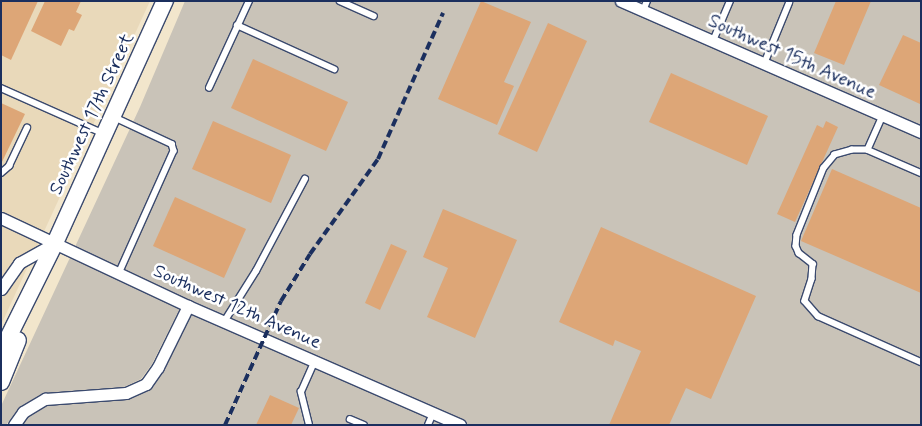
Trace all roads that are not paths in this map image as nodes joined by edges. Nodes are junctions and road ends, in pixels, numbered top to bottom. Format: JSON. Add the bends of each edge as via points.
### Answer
{"nodes":[{"id":1,"x":165,"y":1,"type":"edge"},
{"id":2,"x":248,"y":1,"type":"edge"},
{"id":3,"x":340,"y":1,"type":"edge"},
{"id":4,"x":621,"y":1,"type":"edge"},
{"id":5,"x":730,"y":1,"type":"edge"},
{"id":6,"x":789,"y":3,"type":"dead end"},
{"id":7,"x":645,"y":6,"type":"edge"},
{"id":8,"x":374,"y":16,"type":"dead end"},
{"id":9,"x":237,"y":25,"type":"junction"},
{"id":10,"x":713,"y":41,"type":"junction"},
{"id":11,"x":764,"y":64,"type":"junction"},
{"id":12,"x":334,"y":69,"type":"dead end"},
{"id":13,"x":1,"y":88,"type":"edge"},
{"id":14,"x":209,"y":88,"type":"dead end"},
{"id":15,"x":112,"y":116,"type":"junction"},
{"id":16,"x":883,"y":116,"type":"junction"},
{"id":17,"x":26,"y":128,"type":"dead end"},
{"id":18,"x":921,"y":132,"type":"edge"},
{"id":19,"x":104,"y":134,"type":"junction"},
{"id":20,"x":868,"y":150,"type":"junction"},
{"id":21,"x":1,"y":173,"type":"edge"},
{"id":22,"x":921,"y":173,"type":"edge"},
{"id":23,"x":305,"y":179,"type":"dead end"},
{"id":24,"x":1,"y":218,"type":"edge"},
{"id":25,"x":55,"y":243,"type":"junction"},
{"id":26,"x":120,"y":274,"type":"junction"},
{"id":27,"x":1,"y":289,"type":"edge"},
{"id":28,"x":188,"y":306,"type":"junction"},
{"id":29,"x":224,"y":322,"type":"junction"},
{"id":30,"x":1,"y":352,"type":"edge"},
{"id":31,"x":315,"y":361,"type":"junction"},
{"id":32,"x":921,"y":362,"type":"edge"},
{"id":33,"x":1,"y":382,"type":"edge"},
{"id":34,"x":433,"y":413,"type":"junction"},
{"id":35,"x":350,"y":419,"type":"dead end"},
{"id":36,"x":14,"y":425,"type":"edge"},
{"id":37,"x":309,"y":425,"type":"edge"},
{"id":38,"x":364,"y":425,"type":"edge"},
{"id":39,"x":428,"y":425,"type":"edge"},
{"id":40,"x":460,"y":425,"type":"edge"}],
"edges":[{"from":1,"to":15,"type":"main road","name":"Southwest 17th Street"},
{"from":2,"to":9,"type":"lane"},
{"from":3,"to":8,"type":"lane"},
{"from":4,"to":7,"type":"street","name":"Southwest 15th Avenue"},
{"from":5,"to":10,"type":"lane"},
{"from":6,"to":11,"type":"lane"},
{"from":7,"to":10,"type":"street","name":"Southwest 15th Avenue"},
{"from":9,"to":12,"type":"lane"},
{"from":9,"to":14,"type":"lane"},
{"from":10,"to":11,"type":"street","name":"Southwest 15th Avenue"},
{"from":11,"to":16,"type":"street","name":"Southwest 15th Avenue"},
{"from":13,"to":19,"type":"lane"},
{"from":15,"to":19,"type":"main road","name":"Southwest 17th Street"},
{"from":15,"to":26,"type":"lane","via":[[172,144],[174,151]]},
{"from":16,"to":18,"type":"street","name":"Southwest 15th Avenue"},
{"from":16,"to":20,"type":"lane"},
{"from":17,"to":21,"type":"lane","via":[[9,166]]},
{"from":19,"to":25,"type":"main road","name":"Southwest 17th Street"},
{"from":20,"to":22,"type":"lane"},
{"from":20,"to":32,"type":"lane","via":[[835,155],[824,168],[812,196],[796,246],[799,253],[813,264],[805,302],[818,316]]},
{"from":23,"to":29,"type":"lane","via":[[256,271]]},
{"from":24,"to":25,"type":"street","name":"Southwest 12th Avenue"},
{"from":25,"to":26,"type":"street","name":"Southwest 12th Avenue"},
{"from":25,"to":27,"type":"street","via":[[19,263]]},
{"from":25,"to":30,"type":"main road","name":"Southwest 17th Street"},
{"from":25,"to":33,"type":"main road","name":"Southwest 17th Street"},
{"from":26,"to":28,"type":"street","name":"Southwest 12th Avenue"},
{"from":28,"to":29,"type":"street","name":"Southwest 12th Avenue"},
{"from":28,"to":36,"type":"street","via":[[158,368],[146,384],[126,393],[45,399],[23,412]]},
{"from":29,"to":31,"type":"street","name":"Southwest 12th Avenue"},
{"from":31,"to":34,"type":"street","name":"Southwest 12th Avenue"},
{"from":31,"to":37,"type":"lane","via":[[301,392]]},
{"from":34,"to":39,"type":"lane"},
{"from":34,"to":40,"type":"street","name":"Southwest 12th Avenue"},
{"from":35,"to":38,"type":"lane"}]}
